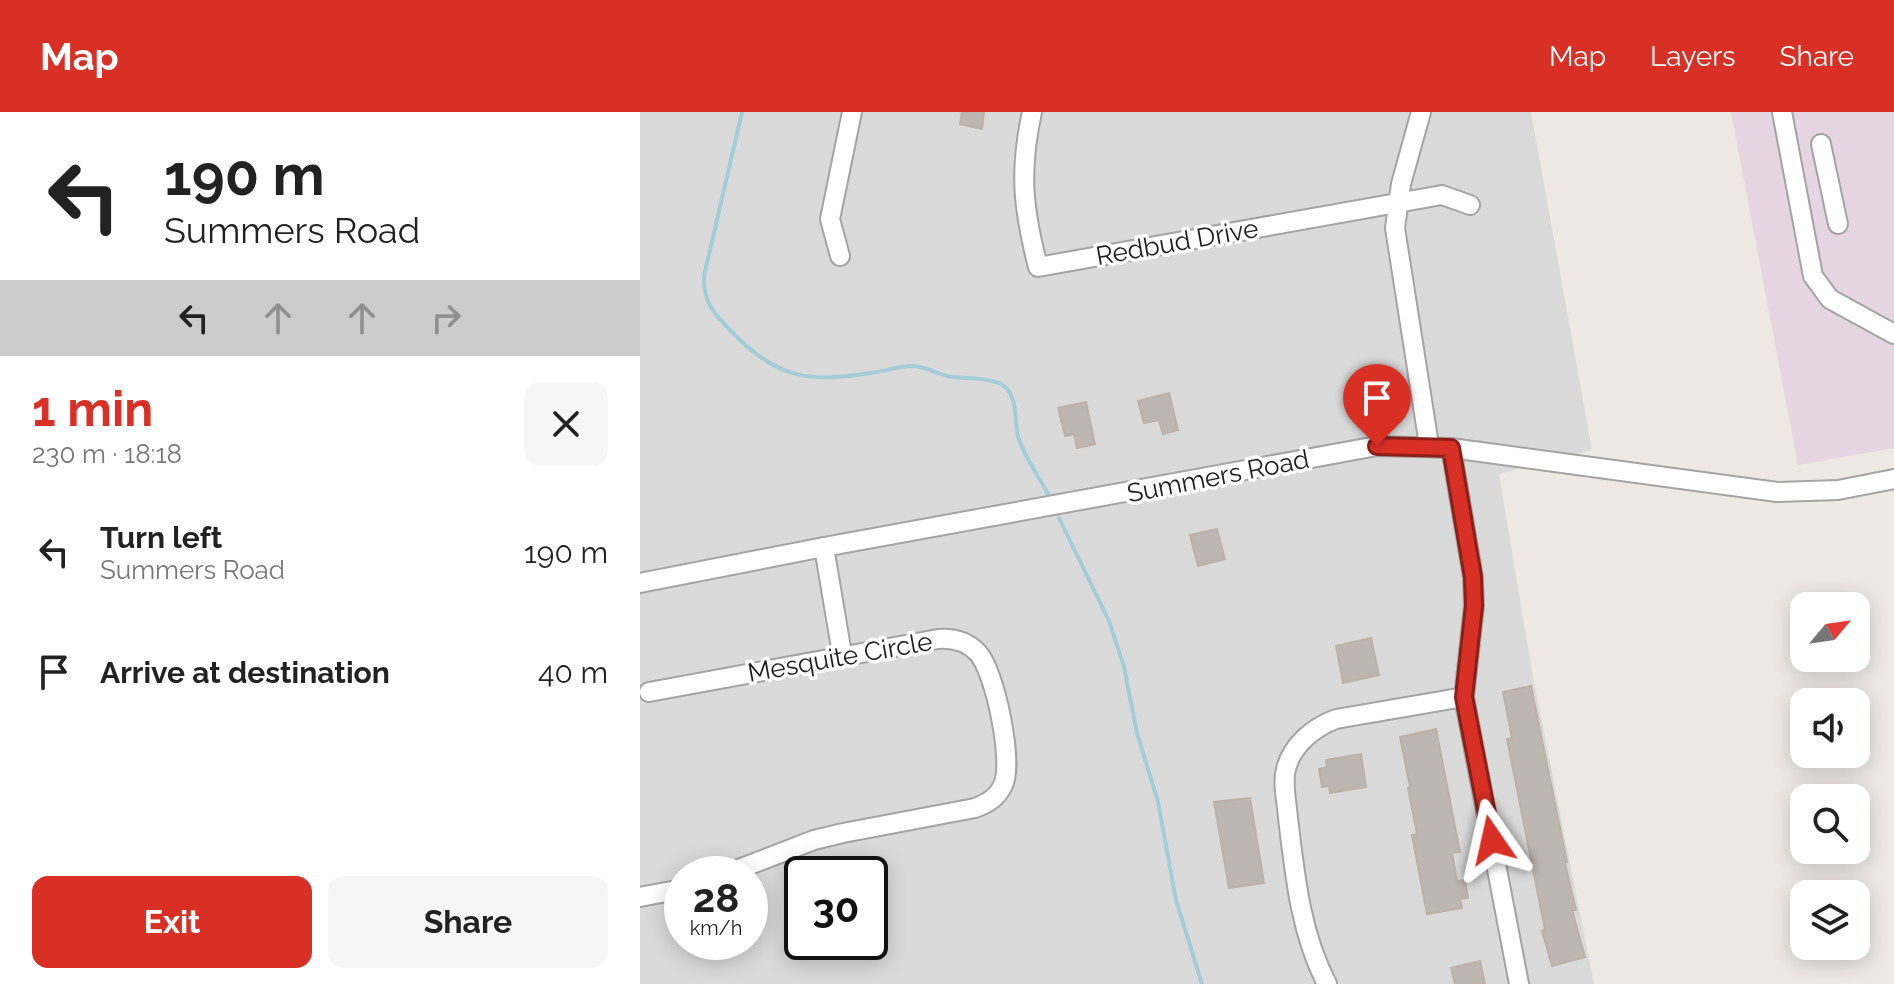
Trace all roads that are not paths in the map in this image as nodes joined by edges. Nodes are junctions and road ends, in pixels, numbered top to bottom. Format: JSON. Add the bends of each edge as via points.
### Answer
{"nodes":[{"id":1,"x":852,"y":112,"type":"edge"},
{"id":2,"x":1032,"y":112,"type":"edge"},
{"id":3,"x":1421,"y":112,"type":"edge"},
{"id":4,"x":1782,"y":112,"type":"edge"},
{"id":5,"x":1821,"y":144,"type":"dead end"},
{"id":6,"x":1397,"y":202,"type":"junction"},
{"id":7,"x":1470,"y":205,"type":"dead end"},
{"id":8,"x":1838,"y":224,"type":"dead end"},
{"id":9,"x":840,"y":256,"type":"dead end"},
{"id":10,"x":1894,"y":334,"type":"edge"},
{"id":11,"x":1429,"y":445,"type":"junction"},
{"id":12,"x":1451,"y":448,"type":"junction"},
{"id":13,"x":1894,"y":479,"type":"edge"},
{"id":14,"x":824,"y":547,"type":"junction"},
{"id":15,"x":640,"y":583,"type":"edge"},
{"id":16,"x":842,"y":654,"type":"junction"},
{"id":17,"x":649,"y":692,"type":"dead end"},
{"id":18,"x":1464,"y":697,"type":"junction"},
{"id":19,"x":768,"y":858,"type":"edge"},
{"id":20,"x":664,"y":892,"type":"edge"},
{"id":21,"x":640,"y":897,"type":"edge"},
{"id":22,"x":1327,"y":984,"type":"edge"},
{"id":23,"x":1519,"y":984,"type":"edge"}],
"edges":[{"from":1,"to":9,"type":"street","via":[[830,219]]},
{"from":2,"to":6,"type":"street","name":"Redbud Drive","via":[[1022,176],[1038,267]]},
{"from":3,"to":6,"type":"street"},
{"from":4,"to":10,"type":"street","via":[[1813,276],[1830,299]]},
{"from":5,"to":8,"type":"street"},
{"from":6,"to":7,"type":"street","name":"Redbud Drive","via":[[1442,195]]},
{"from":6,"to":11,"type":"street","via":[[1399,268]]},
{"from":11,"to":12,"type":"street","name":"Summers Road"},
{"from":11,"to":14,"type":"street","name":"Summers Road","via":[[1377,446]]},
{"from":12,"to":13,"type":"street","name":"Summers Road","via":[[1777,492],[1838,490]]},
{"from":12,"to":18,"type":"street","via":[[1473,577]]},
{"from":14,"to":15,"type":"street","name":"Summers Road"},
{"from":14,"to":16,"type":"street"},
{"from":16,"to":17,"type":"street","name":"Mesquite Circle"},
{"from":16,"to":19,"type":"street","name":"Mesquite Circle","via":[[938,639],[958,640],[979,653],[990,673],[1009,764],[1003,787],[990,802],[975,808],[843,833]]},
{"from":18,"to":22,"type":"street","via":[[1336,719],[1311,733],[1293,753],[1285,770],[1285,790],[1298,893]]},
{"from":18,"to":23,"type":"street"},
{"from":20,"to":21,"type":"street"}]}
